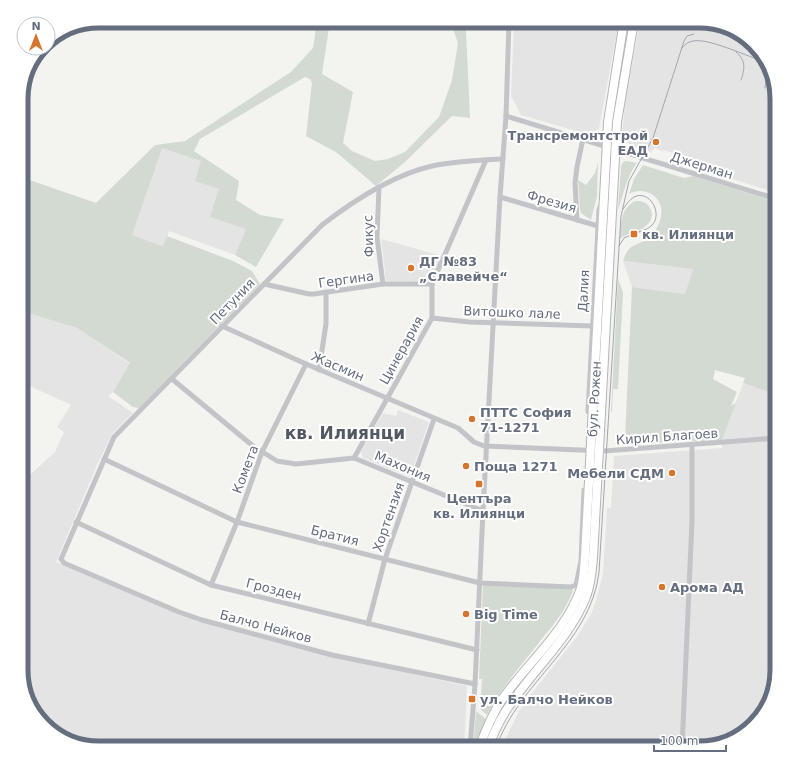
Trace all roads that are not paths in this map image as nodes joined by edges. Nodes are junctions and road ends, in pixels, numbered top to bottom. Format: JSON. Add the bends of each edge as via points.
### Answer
{"nodes":[{"id":1,"x":508,"y":28,"type":"edge"},
{"id":2,"x":623,"y":28,"type":"edge"},
{"id":3,"x":633,"y":28,"type":"edge"},
{"id":4,"x":506,"y":116,"type":"junction"},
{"id":5,"x":583,"y":139,"type":"junction"},
{"id":6,"x":606,"y":146,"type":"junction"},
{"id":7,"x":615,"y":149,"type":"junction"},
{"id":8,"x":503,"y":159,"type":"junction"},
{"id":9,"x":486,"y":160,"type":"junction"},
{"id":10,"x":379,"y":187,"type":"junction"},
{"id":11,"x":604,"y":193,"type":"junction"},
{"id":12,"x":500,"y":197,"type":"junction"},
{"id":13,"x":770,"y":197,"type":"edge"},
{"id":14,"x":577,"y":220,"type":"junction"},
{"id":15,"x":598,"y":226,"type":"junction"},
{"id":16,"x":264,"y":284,"type":"junction"},
{"id":17,"x":383,"y":284,"type":"junction"},
{"id":18,"x":432,"y":284,"type":"junction"},
{"id":19,"x":326,"y":292,"type":"junction"},
{"id":20,"x":432,"y":318,"type":"junction"},
{"id":21,"x":493,"y":323,"type":"junction"},
{"id":22,"x":222,"y":326,"type":"junction"},
{"id":23,"x":592,"y":326,"type":"junction"},
{"id":24,"x":306,"y":364,"type":"junction"},
{"id":25,"x":319,"y":370,"type":"junction"},
{"id":26,"x":172,"y":379,"type":"junction"},
{"id":27,"x":592,"y":392,"type":"junction"},
{"id":28,"x":387,"y":398,"type":"junction"},
{"id":29,"x":588,"y":412,"type":"dead end"},
{"id":30,"x":434,"y":419,"type":"junction"},
{"id":31,"x":770,"y":439,"type":"edge"},
{"id":32,"x":692,"y":445,"type":"junction"},
{"id":33,"x":487,"y":446,"type":"junction"},
{"id":34,"x":595,"y":451,"type":"junction"},
{"id":35,"x":262,"y":452,"type":"junction"},
{"id":36,"x":354,"y":458,"type":"junction"},
{"id":37,"x":104,"y":459,"type":"junction"},
{"id":38,"x":412,"y":482,"type":"junction"},
{"id":39,"x":584,"y":490,"type":"dead end"},
{"id":40,"x":585,"y":507,"type":"junction"},
{"id":41,"x":483,"y":511,"type":"junction"},
{"id":42,"x":76,"y":522,"type":"junction"},
{"id":43,"x":237,"y":522,"type":"junction"},
{"id":44,"x":385,"y":559,"type":"junction"},
{"id":45,"x":61,"y":560,"type":"joint"},
{"id":46,"x":480,"y":582,"type":"junction"},
{"id":47,"x":211,"y":585,"type":"junction"},
{"id":48,"x":368,"y":624,"type":"junction"},
{"id":49,"x":476,"y":650,"type":"junction"},
{"id":50,"x":475,"y":684,"type":"junction"},
{"id":51,"x":471,"y":741,"type":"edge"},
{"id":52,"x":482,"y":741,"type":"edge"},
{"id":53,"x":491,"y":741,"type":"edge"},
{"id":54,"x":682,"y":741,"type":"edge"}],
"edges":[{"from":1,"to":4,"type":"street"},
{"from":2,"to":6,"type":"main road","name":"бул. Рожен"},
{"from":3,"to":7,"type":"main road","name":"бул. Рожен","via":[[619,108]]},
{"from":4,"to":5,"type":"street","name":"Джерман"},
{"from":4,"to":8,"type":"street"},
{"from":5,"to":6,"type":"street","name":"Джерман"},
{"from":5,"to":14,"type":"street","via":[[575,183]]},
{"from":6,"to":7,"type":"street","name":"Джерман"},
{"from":6,"to":11,"type":"main road","name":"бул. Рожен"},
{"from":7,"to":13,"type":"street","name":"Джерман"},
{"from":7,"to":34,"type":"main road","name":"бул. Рожен"},
{"from":8,"to":9,"type":"street","name":"Петуния"},
{"from":8,"to":12,"type":"street"},
{"from":9,"to":10,"type":"street","name":"Петуния","via":[[433,166]]},
{"from":9,"to":18,"type":"street","name":"Цинерария"},
{"from":10,"to":16,"type":"street","name":"Петуния","via":[[322,225]]},
{"from":10,"to":17,"type":"street","name":"Фикус","via":[[377,237]]},
{"from":11,"to":15,"type":"street","name":"Далия"},
{"from":11,"to":27,"type":"main road","name":"бул. Рожен"},
{"from":12,"to":14,"type":"street","name":"Фрезия"},
{"from":12,"to":21,"type":"street"},
{"from":14,"to":15,"type":"street","name":"Фрезия"},
{"from":15,"to":23,"type":"street","name":"Далия"},
{"from":16,"to":19,"type":"street","name":"Гергина","via":[[309,294]]},
{"from":16,"to":22,"type":"street","name":"Петуния"},
{"from":17,"to":18,"type":"street","name":"Гергина"},
{"from":17,"to":19,"type":"street","name":"Гергина"},
{"from":18,"to":20,"type":"street","name":"Цинерария"},
{"from":19,"to":25,"type":"street","via":[[326,324]]},
{"from":20,"to":21,"type":"street","name":"Витошко лале"},
{"from":20,"to":28,"type":"street","name":"Цинерария"},
{"from":21,"to":23,"type":"street","name":"Витошко лале"},
{"from":21,"to":33,"type":"street"},
{"from":22,"to":24,"type":"street","name":"Жасмин"},
{"from":22,"to":26,"type":"street","name":"Петуния"},
{"from":23,"to":27,"type":"street","name":"Далия"},
{"from":24,"to":25,"type":"street","name":"Жасмин"},
{"from":24,"to":35,"type":"street","name":"Комета"},
{"from":25,"to":28,"type":"street","name":"Жасмин"},
{"from":26,"to":35,"type":"street","name":"Махония"},
{"from":26,"to":37,"type":"street","name":"Петуния","via":[[116,435]]},
{"from":27,"to":29,"type":"street","name":"Далия"},
{"from":27,"to":34,"type":"main road","name":"бул. Рожен"},
{"from":28,"to":30,"type":"street","name":"Жасмин"},
{"from":28,"to":36,"type":"street","name":"Цинерария"},
{"from":30,"to":33,"type":"street","name":"Жасмин","via":[[458,428],[479,445]]},
{"from":30,"to":38,"type":"street","name":"Хортензия"},
{"from":31,"to":32,"type":"street","name":"Кирил Благоев"},
{"from":32,"to":34,"type":"street","name":"Кирил Благоев"},
{"from":32,"to":54,"type":"street","via":[[692,521]]},
{"from":33,"to":34,"type":"street","name":"Кирил Благоев"},
{"from":33,"to":41,"type":"street"},
{"from":34,"to":40,"type":"main road","name":"бул. Рожен"},
{"from":34,"to":53,"type":"main road","name":"бул. Рожен","via":[[592,566],[586,597],[570,627],[506,710]]},
{"from":35,"to":36,"type":"street","name":"Махония","via":[[277,461],[289,464]]},
{"from":35,"to":43,"type":"street","name":"Комета"},
{"from":36,"to":38,"type":"street","name":"Махония"},
{"from":37,"to":42,"type":"street","name":"Петуния"},
{"from":37,"to":43,"type":"street","name":"Братия"},
{"from":38,"to":41,"type":"street","name":"Махония"},
{"from":38,"to":44,"type":"street","name":"Хортензия"},
{"from":39,"to":40,"type":"street"},
{"from":40,"to":46,"type":"street","name":"Братия","via":[[581,561],[575,586]]},
{"from":40,"to":52,"type":"main road","name":"бул. Рожен","via":[[584,570],[581,587],[562,623],[501,702]]},
{"from":41,"to":46,"type":"street"},
{"from":42,"to":45,"type":"street","name":"Петуния"},
{"from":42,"to":47,"type":"street","name":"Грозден"},
{"from":43,"to":44,"type":"street","name":"Братия"},
{"from":43,"to":47,"type":"street","name":"Комета"},
{"from":44,"to":46,"type":"street","name":"Братия"},
{"from":44,"to":48,"type":"street","name":"Хортензия"},
{"from":45,"to":50,"type":"street","name":"Балчо Нейков","via":[[202,620],[332,655]]},
{"from":46,"to":49,"type":"street"},
{"from":47,"to":48,"type":"street","name":"Грозден"},
{"from":48,"to":49,"type":"street","name":"Грозден"},
{"from":49,"to":50,"type":"street"},
{"from":50,"to":51,"type":"street"}]}
